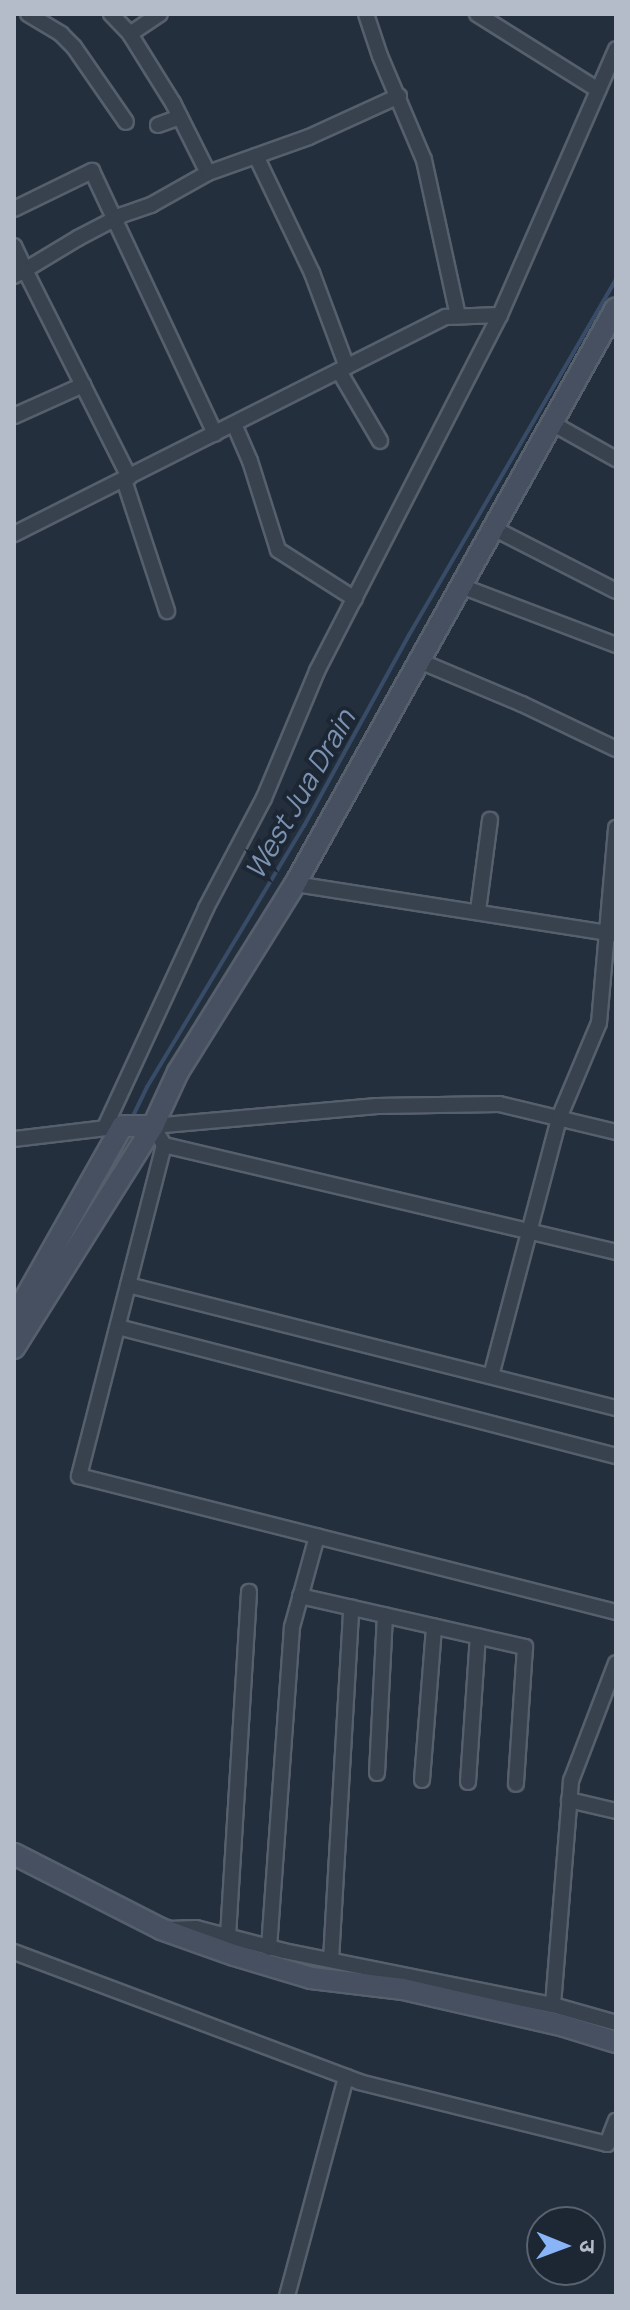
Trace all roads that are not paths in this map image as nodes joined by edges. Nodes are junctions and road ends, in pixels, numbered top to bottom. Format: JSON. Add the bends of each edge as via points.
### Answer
{"nodes":[{"id":1,"x":28,"y":14,"type":"edge"},
{"id":2,"x":111,"y":14,"type":"edge"},
{"id":3,"x":160,"y":14,"type":"edge"},
{"id":4,"x":366,"y":14,"type":"edge"},
{"id":5,"x":477,"y":14,"type":"edge"},
{"id":6,"x":130,"y":34,"type":"junction"},
{"id":7,"x":616,"y":49,"type":"edge"},
{"id":8,"x":598,"y":90,"type":"junction"},
{"id":9,"x":399,"y":96,"type":"junction"},
{"id":10,"x":180,"y":117,"type":"junction"},
{"id":11,"x":126,"y":122,"type":"dead end"},
{"id":12,"x":158,"y":125,"type":"dead end"},
{"id":13,"x":256,"y":156,"type":"junction"},
{"id":14,"x":208,"y":173,"type":"junction"},
{"id":15,"x":14,"y":209,"type":"edge"},
{"id":16,"x":116,"y":218,"type":"junction"},
{"id":17,"x":14,"y":246,"type":"edge"},
{"id":18,"x":20,"y":273,"type":"edge"},
{"id":19,"x":616,"y":308,"type":"edge"},
{"id":20,"x":500,"y":315,"type":"junction"},
{"id":21,"x":458,"y":316,"type":"junction"},
{"id":22,"x":343,"y":369,"type":"junction"},
{"id":23,"x":83,"y":385,"type":"junction"},
{"id":24,"x":14,"y":416,"type":"edge"},
{"id":25,"x":550,"y":422,"type":"junction"},
{"id":26,"x":234,"y":424,"type":"junction"},
{"id":27,"x":215,"y":434,"type":"junction"},
{"id":28,"x":380,"y":441,"type":"dead end"},
{"id":29,"x":616,"y":459,"type":"edge"},
{"id":30,"x":126,"y":478,"type":"junction"},
{"id":31,"x":491,"y":527,"type":"junction"},
{"id":32,"x":14,"y":534,"type":"edge"},
{"id":33,"x":461,"y":586,"type":"junction"},
{"id":34,"x":616,"y":591,"type":"edge"},
{"id":35,"x":355,"y":599,"type":"junction"},
{"id":36,"x":167,"y":611,"type":"dead end"},
{"id":37,"x":616,"y":645,"type":"edge"},
{"id":38,"x":422,"y":662,"type":"junction"},
{"id":39,"x":616,"y":749,"type":"edge"},
{"id":40,"x":490,"y":820,"type":"dead end"},
{"id":41,"x":616,"y":828,"type":"edge"},
{"id":42,"x":295,"y":884,"type":"junction"},
{"id":43,"x":478,"y":911,"type":"junction"},
{"id":44,"x":610,"y":932,"type":"edge"},
{"id":45,"x":559,"y":1118,"type":"junction"},
{"id":46,"x":114,"y":1126,"type":"junction"},
{"id":47,"x":153,"y":1126,"type":"junction"},
{"id":48,"x":616,"y":1132,"type":"edge"},
{"id":49,"x":14,"y":1139,"type":"edge"},
{"id":50,"x":164,"y":1145,"type":"junction"},
{"id":51,"x":529,"y":1231,"type":"junction"},
{"id":52,"x":616,"y":1252,"type":"edge"},
{"id":53,"x":128,"y":1285,"type":"junction"},
{"id":54,"x":14,"y":1318,"type":"edge"},
{"id":55,"x":118,"y":1327,"type":"junction"},
{"id":56,"x":14,"y":1348,"type":"edge"},
{"id":57,"x":491,"y":1376,"type":"junction"},
{"id":58,"x":616,"y":1408,"type":"edge"},
{"id":59,"x":616,"y":1456,"type":"edge"},
{"id":60,"x":317,"y":1536,"type":"junction"},
{"id":61,"x":249,"y":1592,"type":"dead end"},
{"id":62,"x":300,"y":1596,"type":"junction"},
{"id":63,"x":351,"y":1608,"type":"junction"},
{"id":64,"x":616,"y":1612,"type":"edge"},
{"id":65,"x":385,"y":1615,"type":"junction"},
{"id":66,"x":434,"y":1626,"type":"junction"},
{"id":67,"x":478,"y":1636,"type":"junction"},
{"id":68,"x":616,"y":1663,"type":"edge"},
{"id":69,"x":377,"y":1773,"type":"dead end"},
{"id":70,"x":422,"y":1780,"type":"dead end"},
{"id":71,"x":468,"y":1782,"type":"dead end"},
{"id":72,"x":516,"y":1784,"type":"dead end"},
{"id":73,"x":569,"y":1800,"type":"junction"},
{"id":74,"x":616,"y":1811,"type":"edge"},
{"id":75,"x":14,"y":1854,"type":"edge"},
{"id":76,"x":161,"y":1929,"type":"junction"},
{"id":77,"x":228,"y":1936,"type":"junction"},
{"id":78,"x":269,"y":1948,"type":"junction"},
{"id":79,"x":14,"y":1952,"type":"edge"},
{"id":80,"x":331,"y":1960,"type":"junction"},
{"id":81,"x":553,"y":2005,"type":"junction"},
{"id":82,"x":616,"y":2023,"type":"edge"},
{"id":83,"x":616,"y":2042,"type":"edge"},
{"id":84,"x":346,"y":2077,"type":"junction"},
{"id":85,"x":616,"y":2121,"type":"edge"},
{"id":86,"x":287,"y":2296,"type":"edge"}],
"edges":[{"from":1,"to":11,"type":"street","via":[[74,47]]},
{"from":2,"to":6,"type":"street"},
{"from":3,"to":6,"type":"street"},
{"from":4,"to":9,"type":"street"},
{"from":5,"to":8,"type":"street"},
{"from":6,"to":10,"type":"street"},
{"from":7,"to":8,"type":"street"},
{"from":8,"to":20,"type":"street"},
{"from":9,"to":13,"type":"street"},
{"from":9,"to":21,"type":"street","via":[[424,160]]},
{"from":10,"to":12,"type":"street"},
{"from":10,"to":14,"type":"street"},
{"from":13,"to":14,"type":"street"},
{"from":13,"to":22,"type":"street","via":[[312,273]]},
{"from":14,"to":16,"type":"street"},
{"from":15,"to":16,"type":"street","via":[[92,171]]},
{"from":16,"to":18,"type":"street"},
{"from":16,"to":27,"type":"street"},
{"from":17,"to":18,"type":"street"},
{"from":18,"to":23,"type":"street"},
{"from":19,"to":25,"type":"main road"},
{"from":20,"to":21,"type":"street"},
{"from":20,"to":35,"type":"street"},
{"from":21,"to":22,"type":"street","via":[[446,317]]},
{"from":22,"to":26,"type":"street"},
{"from":22,"to":28,"type":"street"},
{"from":23,"to":24,"type":"street"},
{"from":23,"to":30,"type":"street"},
{"from":25,"to":29,"type":"street"},
{"from":25,"to":31,"type":"main road"},
{"from":26,"to":27,"type":"street"},
{"from":26,"to":35,"type":"street","via":[[278,550]]},
{"from":27,"to":30,"type":"street"},
{"from":30,"to":32,"type":"street"},
{"from":30,"to":36,"type":"street"},
{"from":31,"to":33,"type":"main road"},
{"from":31,"to":34,"type":"street"},
{"from":33,"to":37,"type":"street"},
{"from":33,"to":38,"type":"main road"},
{"from":35,"to":46,"type":"street","via":[[317,671],[264,798],[148,1029]]},
{"from":38,"to":39,"type":"street"},
{"from":38,"to":42,"type":"main road"},
{"from":40,"to":43,"type":"street"},
{"from":41,"to":44,"type":"street"},
{"from":42,"to":43,"type":"street"},
{"from":42,"to":47,"type":"main road","via":[[178,1072]]},
{"from":43,"to":44,"type":"street"},
{"from":44,"to":45,"type":"street","via":[[599,1023]]},
{"from":45,"to":47,"type":"street","via":[[499,1104],[377,1106]]},
{"from":45,"to":48,"type":"street"},
{"from":45,"to":51,"type":"street"},
{"from":46,"to":47,"type":"main road"},
{"from":46,"to":49,"type":"street"},
{"from":46,"to":54,"type":"main road"},
{"from":47,"to":50,"type":"street"},
{"from":47,"to":56,"type":"main road"},
{"from":50,"to":51,"type":"street"},
{"from":50,"to":53,"type":"street"},
{"from":51,"to":52,"type":"street"},
{"from":51,"to":57,"type":"street"},
{"from":53,"to":55,"type":"street"},
{"from":53,"to":57,"type":"street"},
{"from":55,"to":59,"type":"street"},
{"from":55,"to":60,"type":"street","via":[[79,1476]]},
{"from":57,"to":58,"type":"street"},
{"from":60,"to":62,"type":"street"},
{"from":60,"to":64,"type":"street"},
{"from":61,"to":77,"type":"street"},
{"from":62,"to":63,"type":"street"},
{"from":62,"to":78,"type":"street","via":[[292,1627]]},
{"from":63,"to":65,"type":"street"},
{"from":63,"to":80,"type":"street"},
{"from":65,"to":66,"type":"street"},
{"from":65,"to":69,"type":"street"},
{"from":66,"to":67,"type":"street"},
{"from":66,"to":70,"type":"street"},
{"from":67,"to":71,"type":"street"},
{"from":67,"to":72,"type":"street","via":[[525,1647]]},
{"from":68,"to":73,"type":"street","via":[[571,1781]]},
{"from":73,"to":74,"type":"street"},
{"from":73,"to":81,"type":"street"},
{"from":75,"to":76,"type":"main road"},
{"from":76,"to":77,"type":"street","via":[[196,1928]]},
{"from":76,"to":83,"type":"main road","via":[[311,1978],[403,1989]]},
{"from":77,"to":78,"type":"street"},
{"from":78,"to":80,"type":"street"},
{"from":79,"to":84,"type":"street"},
{"from":80,"to":81,"type":"street"},
{"from":81,"to":82,"type":"street"},
{"from":84,"to":85,"type":"street","via":[[607,2144]]},
{"from":84,"to":86,"type":"street"}]}
